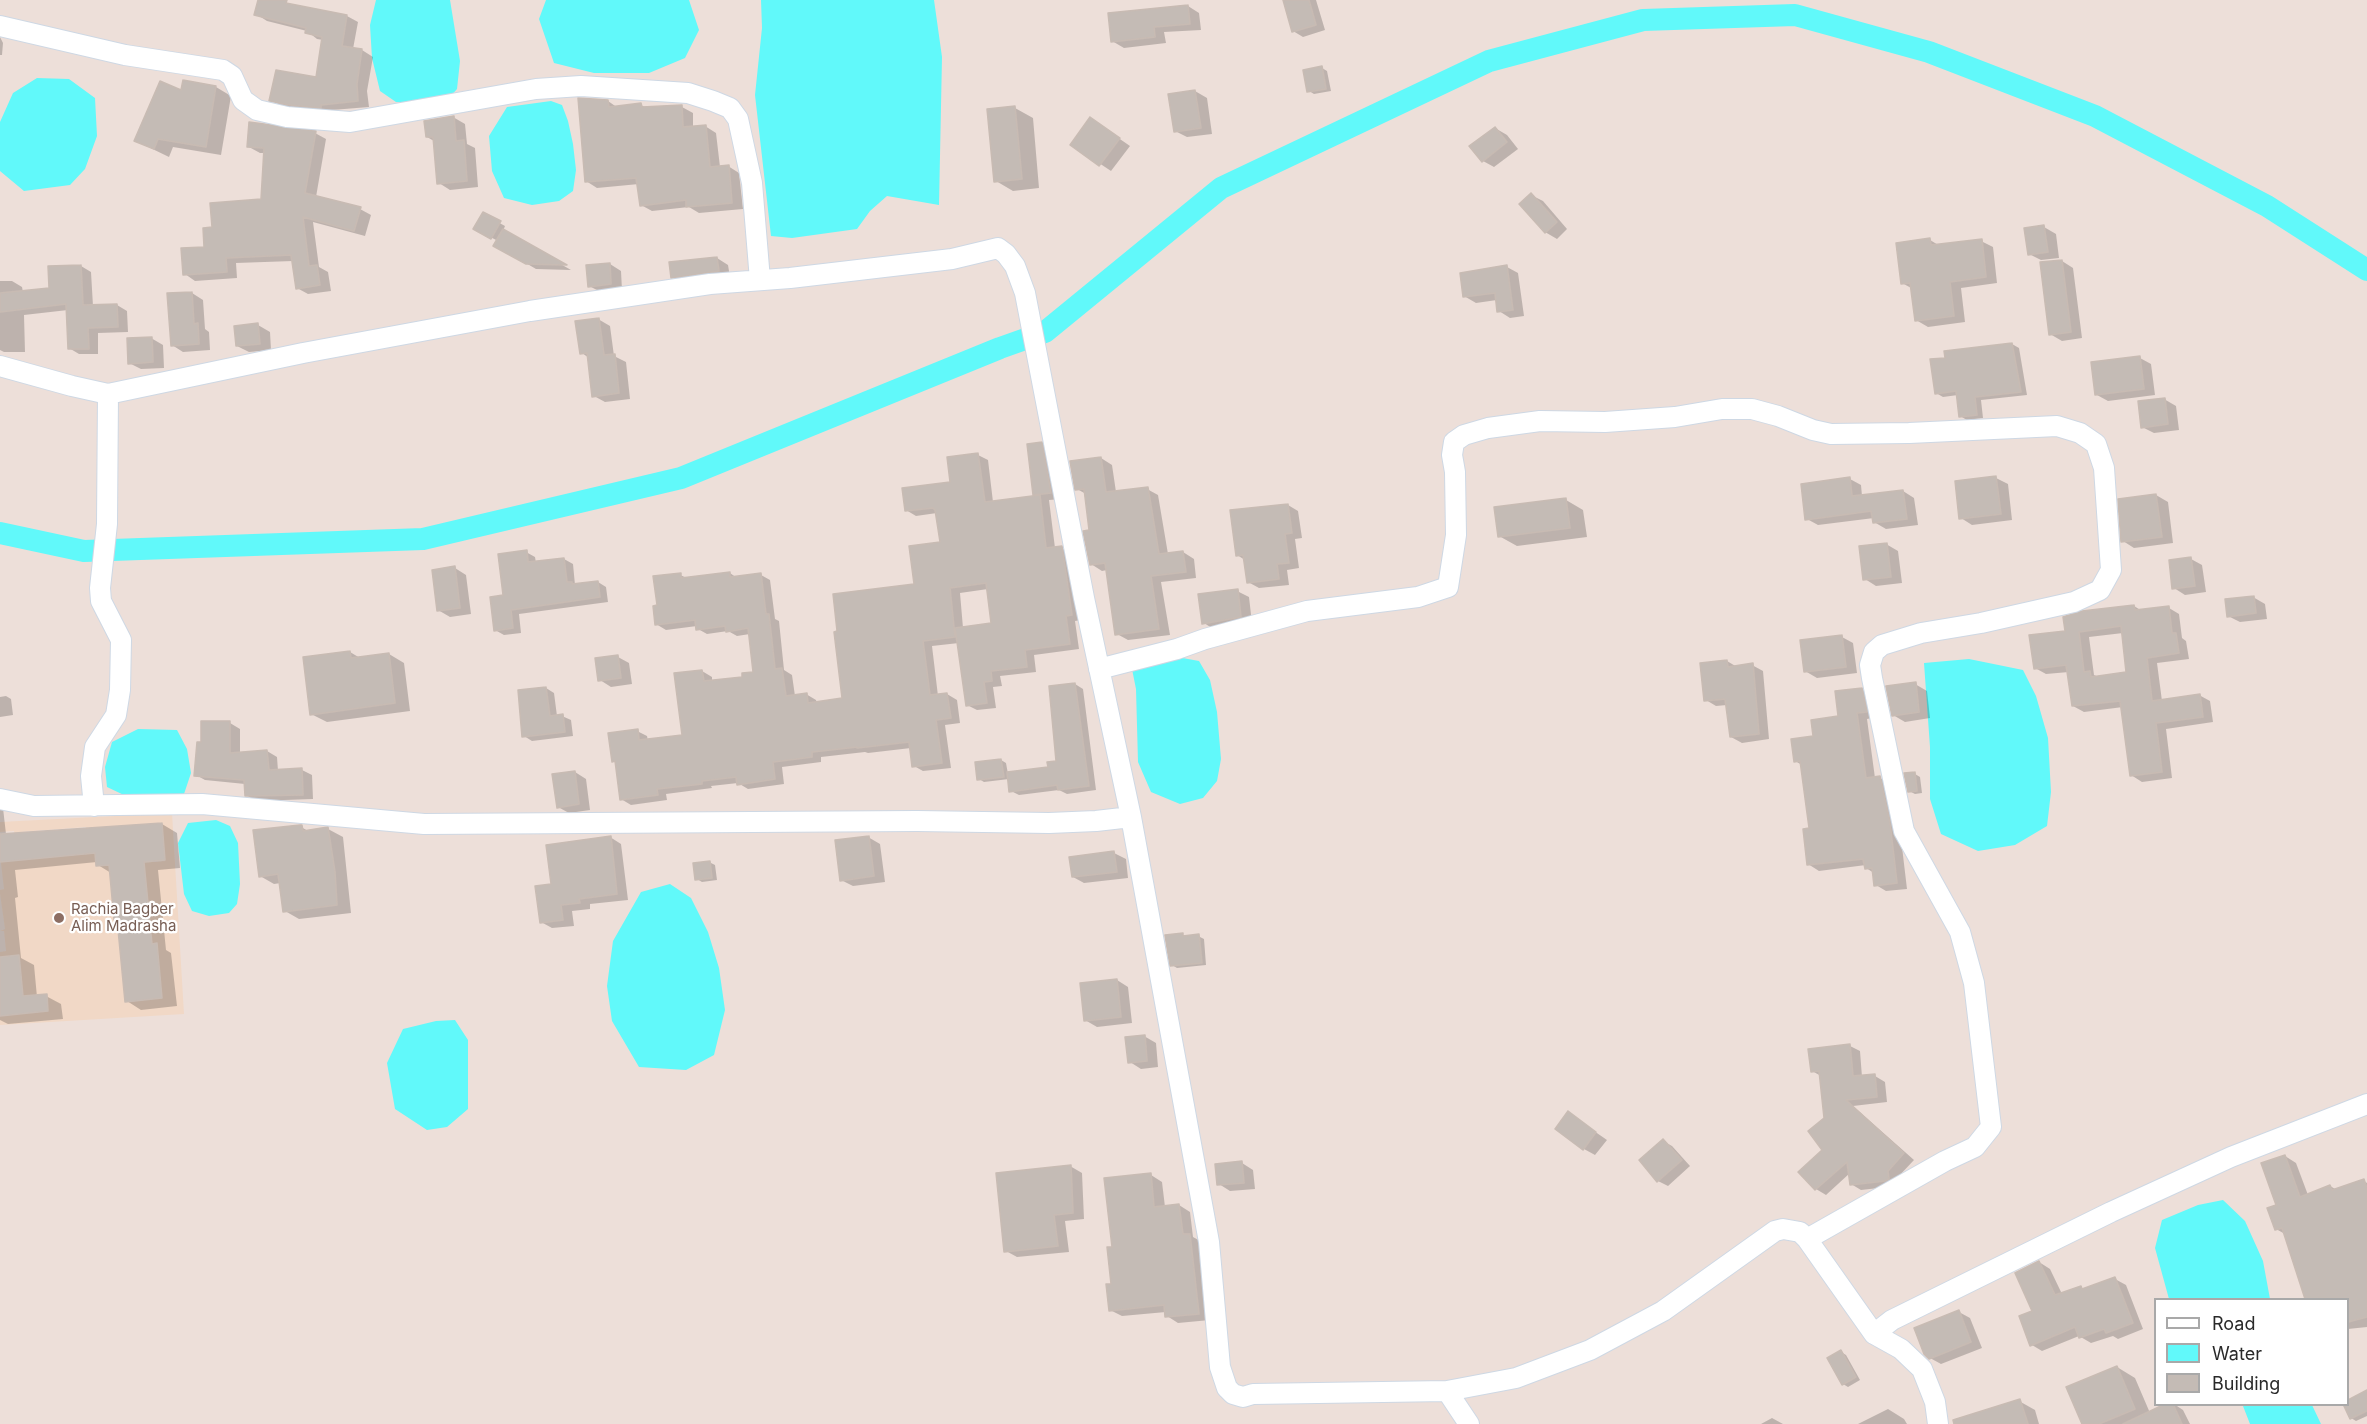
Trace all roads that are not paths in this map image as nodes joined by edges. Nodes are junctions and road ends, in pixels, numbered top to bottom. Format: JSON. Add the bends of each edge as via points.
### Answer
{"nodes":[{"id":1,"x":0,"y":26,"type":"edge"},
{"id":2,"x":760,"y":280,"type":"junction"},
{"id":3,"x":0,"y":366,"type":"edge"},
{"id":4,"x":108,"y":394,"type":"junction"},
{"id":5,"x":1099,"y":669,"type":"junction"},
{"id":6,"x":0,"y":799,"type":"edge"},
{"id":7,"x":94,"y":806,"type":"junction"},
{"id":8,"x":1131,"y":817,"type":"junction"},
{"id":9,"x":2367,"y":1104,"type":"edge"},
{"id":10,"x":1807,"y":1239,"type":"junction"},
{"id":11,"x":1874,"y":1334,"type":"junction"},
{"id":12,"x":1447,"y":1391,"type":"junction"},
{"id":13,"x":1469,"y":1424,"type":"edge"},
{"id":14,"x":1938,"y":1424,"type":"edge"}],
"edges":[{"from":1,"to":2,"type":"street","via":[[125,56],[223,70],[232,76],[243,100],[257,110],[286,117],[350,122],[536,88],[581,86],[688,93],[713,101],[730,108],[738,119],[752,183]]},
{"from":2,"to":4,"type":"street","via":[[530,311]]},
{"from":2,"to":5,"type":"street","via":[[952,259],[998,248],[1006,254],[1025,293]]},
{"from":3,"to":4,"type":"street"},
{"from":4,"to":7,"type":"street","via":[[107,524],[100,588],[101,601],[121,640],[120,690],[116,715],[95,747]]},
{"from":5,"to":8,"type":"street"},
{"from":5,"to":10,"type":"street","via":[[1307,611],[1418,597],[1449,587],[1456,535],[1454,442],[1488,428],[1540,421],[1605,422],[1752,409],[1831,434],[2057,426],[2080,433],[2096,444],[2104,468],[2111,570],[2100,590],[2074,602],[1921,633],[1882,645],[1874,652],[1872,678],[1904,831],[1960,932],[1974,983],[1991,1127],[1975,1147]]},
{"from":6,"to":7,"type":"street","via":[[34,806]]},
{"from":7,"to":8,"type":"street","via":[[202,804],[424,824],[1049,823]]},
{"from":8,"to":12,"type":"street","via":[[1209,1242],[1220,1367],[1227,1388],[1243,1396]]},
{"from":9,"to":11,"type":"street","via":[[2231,1157],[2111,1212],[1892,1320]]},
{"from":10,"to":11,"type":"street"},
{"from":10,"to":12,"type":"street","via":[[1792,1230],[1774,1231],[1663,1311],[1590,1350],[1516,1378]]},
{"from":11,"to":14,"type":"street","via":[[1901,1349],[1922,1369],[1935,1402]]},
{"from":12,"to":13,"type":"street"}]}
